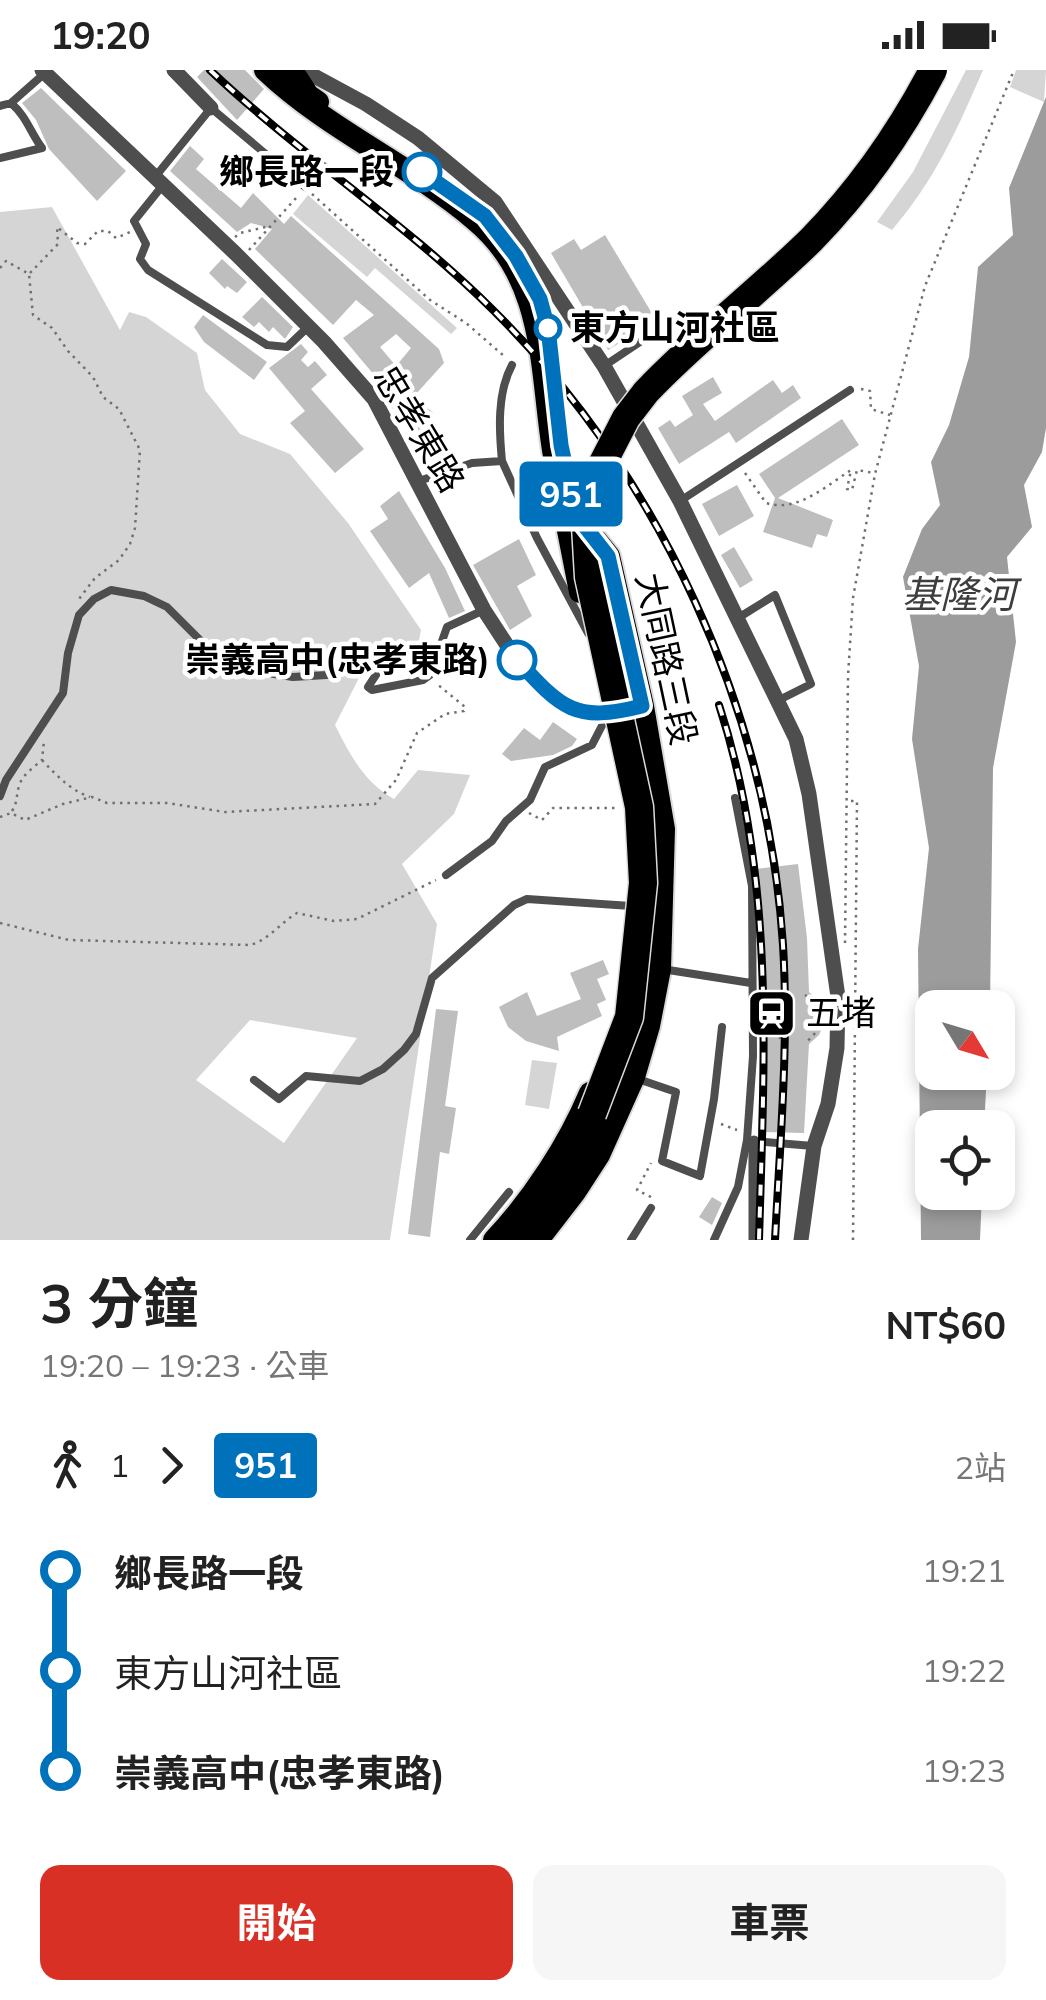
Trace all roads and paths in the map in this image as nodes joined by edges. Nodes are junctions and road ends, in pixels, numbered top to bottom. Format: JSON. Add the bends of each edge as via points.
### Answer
{"nodes":[{"id":1,"x":174,"y":70,"type":"edge"},
{"id":2,"x":292,"y":70,"type":"edge"},
{"id":3,"x":303,"y":70,"type":"edge"},
{"id":4,"x":932,"y":70,"type":"edge"},
{"id":5,"x":941,"y":70,"type":"edge"},
{"id":6,"x":1014,"y":70,"type":"edge"},
{"id":7,"x":44,"y":71,"type":"edge"},
{"id":8,"x":267,"y":71,"type":"edge"},
{"id":9,"x":11,"y":104,"type":"junction"},
{"id":10,"x":0,"y":106,"type":"edge"},
{"id":11,"x":211,"y":108,"type":"junction"},
{"id":12,"x":0,"y":158,"type":"edge"},
{"id":13,"x":159,"y":182,"type":"junction"},
{"id":14,"x":306,"y":187,"type":"junction"},
{"id":15,"x":273,"y":226,"type":"junction"},
{"id":16,"x":139,"y":229,"type":"junction"},
{"id":17,"x":228,"y":246,"type":"junction"},
{"id":18,"x":241,"y":258,"type":"junction"},
{"id":19,"x":0,"y":268,"type":"edge"},
{"id":20,"x":29,"y":274,"type":"junction"},
{"id":21,"x":670,"y":322,"type":"dead end"},
{"id":22,"x":309,"y":326,"type":"junction"},
{"id":23,"x":512,"y":365,"type":"joint"},
{"id":24,"x":604,"y":366,"type":"junction"},
{"id":25,"x":850,"y":390,"type":"joint"},
{"id":26,"x":890,"y":415,"type":"junction"},
{"id":27,"x":502,"y":461,"type":"junction"},
{"id":28,"x":739,"y":463,"type":"junction"},
{"id":29,"x":876,"y":474,"type":"junction"},
{"id":30,"x":419,"y":481,"type":"junction"},
{"id":31,"x":680,"y":501,"type":"junction"},
{"id":32,"x":131,"y":550,"type":"dead end"},
{"id":33,"x":125,"y":554,"type":"junction"},
{"id":34,"x":484,"y":610,"type":"junction"},
{"id":35,"x":79,"y":615,"type":"junction"},
{"id":36,"x":738,"y":618,"type":"junction"},
{"id":37,"x":588,"y":633,"type":"junction"},
{"id":38,"x":430,"y":675,"type":"junction"},
{"id":39,"x":778,"y":701,"type":"junction"},
{"id":40,"x":642,"y":706,"type":"junction"},
{"id":41,"x":608,"y":714,"type":"junction"},
{"id":42,"x":46,"y":735,"type":"dead end"},
{"id":43,"x":42,"y":760,"type":"junction"},
{"id":44,"x":0,"y":796,"type":"edge"},
{"id":45,"x":92,"y":798,"type":"junction"},
{"id":46,"x":735,"y":798,"type":"dead end"},
{"id":47,"x":849,"y":802,"type":"junction"},
{"id":48,"x":522,"y":808,"type":"junction"},
{"id":49,"x":625,"y":808,"type":"junction"},
{"id":50,"x":11,"y":814,"type":"junction"},
{"id":51,"x":0,"y":817,"type":"edge"},
{"id":52,"x":446,"y":875,"type":"joint"},
{"id":53,"x":632,"y":906,"type":"junction"},
{"id":54,"x":0,"y":923,"type":"edge"},
{"id":55,"x":844,"y":950,"type":"dead end"},
{"id":56,"x":624,"y":966,"type":"junction"},
{"id":57,"x":660,"y":969,"type":"junction"},
{"id":58,"x":751,"y":983,"type":"junction"},
{"id":59,"x":805,"y":995,"type":"dead end"},
{"id":60,"x":780,"y":999,"type":"dead end"},
{"id":61,"x":722,"y":1027,"type":"dead end"},
{"id":62,"x":780,"y":1042,"type":"dead end"},
{"id":63,"x":806,"y":1042,"type":"dead end"},
{"id":64,"x":634,"y":1077,"type":"junction"},
{"id":65,"x":254,"y":1080,"type":"dead end"},
{"id":66,"x":599,"y":1112,"type":"junction"},
{"id":67,"x":711,"y":1122,"type":"junction"},
{"id":68,"x":750,"y":1138,"type":"junction"},
{"id":69,"x":814,"y":1146,"type":"junction"},
{"id":70,"x":662,"y":1161,"type":"junction"},
{"id":71,"x":509,"y":1192,"type":"dead end"},
{"id":72,"x":651,"y":1208,"type":"joint"},
{"id":73,"x":470,"y":1240,"type":"edge"},
{"id":74,"x":494,"y":1240,"type":"edge"},
{"id":75,"x":506,"y":1240,"type":"edge"},
{"id":76,"x":521,"y":1240,"type":"edge"},
{"id":77,"x":538,"y":1240,"type":"edge"},
{"id":78,"x":631,"y":1240,"type":"edge"},
{"id":79,"x":714,"y":1240,"type":"edge"},
{"id":80,"x":754,"y":1240,"type":"edge"},
{"id":81,"x":801,"y":1240,"type":"edge"},
{"id":82,"x":853,"y":1240,"type":"edge"}],
"edges":[{"from":1,"to":11,"type":"street"},
{"from":2,"to":40,"type":"main road","name":"大同路三段","via":[[308,94],[485,216],[540,299],[576,515],[608,556]]},
{"from":3,"to":24,"type":"street","via":[[418,138],[495,202]]},
{"from":4,"to":66,"type":"highway","bridge":true,"via":[[874,164],[831,218],[646,392],[592,484],[589,576],[639,807],[643,883],[628,1016]]},
{"from":5,"to":66,"type":"highway","bridge":true,"via":[[906,133],[852,206],[663,386],[632,424],[601,485],[597,576],[650,842],[642,1000],[627,1054]]},
{"from":6,"to":26,"type":"path","via":[[926,286]]},
{"from":7,"to":9,"type":"lane"},
{"from":7,"to":13,"type":"street","name":"忠孝東路"},
{"from":8,"to":37,"type":"main road","name":"大同路三段","via":[[299,102],[476,220],[508,259],[540,334],[553,447]]},
{"from":9,"to":10,"type":"lane"},
{"from":9,"to":12,"type":"lane","via":[[27,116],[42,148]]},
{"from":11,"to":13,"type":"lane"},
{"from":11,"to":14,"type":"lane"},
{"from":13,"to":16,"type":"lane","via":[[134,221]]},
{"from":13,"to":17,"type":"street","name":"忠孝東路"},
{"from":14,"to":15,"type":"path"},
{"from":14,"to":23,"type":"path"},
{"from":15,"to":17,"type":"path","via":[[240,233]]},
{"from":15,"to":18,"type":"path"},
{"from":16,"to":20,"type":"path","via":[[116,238],[98,231],[85,244],[57,227],[58,244]]},
{"from":16,"to":22,"type":"lane","via":[[146,244],[140,260],[148,270],[266,346],[287,348]]},
{"from":17,"to":18,"type":"street","name":"忠孝東路"},
{"from":18,"to":22,"type":"street","name":"忠孝東路"},
{"from":19,"to":20,"type":"path","via":[[6,262]]},
{"from":20,"to":33,"type":"path","via":[[33,315],[52,328],[103,397],[120,409],[140,450],[135,528]]},
{"from":21,"to":24,"type":"lane"},
{"from":22,"to":30,"type":"street","name":"忠孝東路","via":[[374,399]]},
{"from":23,"to":27,"type":"lane","via":[[499,429]]},
{"from":24,"to":31,"type":"street"},
{"from":25,"to":26,"type":"path","via":[[870,391],[871,408]]},
{"from":25,"to":28,"type":"lane"},
{"from":26,"to":29,"type":"path"},
{"from":27,"to":30,"type":"lane","via":[[472,463]]},
{"from":27,"to":37,"type":"lane"},
{"from":28,"to":29,"type":"path","via":[[773,506],[806,500],[851,470],[847,490],[857,470]]},
{"from":28,"to":31,"type":"lane"},
{"from":29,"to":47,"type":"path","via":[[853,598]]},
{"from":30,"to":34,"type":"street","name":"忠孝東路"},
{"from":31,"to":36,"type":"street"},
{"from":32,"to":33,"type":"path"},
{"from":33,"to":35,"type":"path","via":[[86,588],[77,601]]},
{"from":34,"to":38,"type":"lane","via":[[447,627]]},
{"from":34,"to":41,"type":"street","name":"忠孝東路","via":[[547,692],[581,713]]},
{"from":35,"to":38,"type":"lane","via":[[112,590],[167,607],[223,663],[293,677],[326,674],[384,645],[391,652],[372,690]]},
{"from":35,"to":44,"type":"lane","via":[[62,693]]},
{"from":36,"to":39,"type":"street"},
{"from":36,"to":39,"type":"lane","via":[[775,596],[811,684]]},
{"from":37,"to":41,"type":"main road","name":"大同路三段"},
{"from":38,"to":45,"type":"path","via":[[464,710],[417,733],[396,780],[374,804],[225,812]]},
{"from":39,"to":69,"type":"street","via":[[802,759],[838,997],[828,1104]]},
{"from":40,"to":41,"type":"street","name":"忠孝東路"},
{"from":40,"to":57,"type":"main road","name":"大同路三段","via":[[664,829]]},
{"from":41,"to":48,"type":"lane","via":[[592,744],[546,767]]},
{"from":41,"to":49,"type":"main road","name":"大同路三段"},
{"from":42,"to":43,"type":"path"},
{"from":43,"to":45,"type":"path"},
{"from":43,"to":50,"type":"path","via":[[23,778]]},
{"from":45,"to":50,"type":"path","via":[[24,820]]},
{"from":46,"to":58,"type":"lane","via":[[752,886]]},
{"from":47,"to":55,"type":"path"},
{"from":47,"to":82,"type":"path","via":[[858,801]]},
{"from":48,"to":49,"type":"path","via":[[542,820],[553,808]]},
{"from":48,"to":52,"type":"lane"},
{"from":49,"to":53,"type":"main road","name":"大同路三段"},
{"from":50,"to":51,"type":"path"},
{"from":52,"to":54,"type":"path","via":[[357,919],[296,913],[262,942],[250,944],[70,940]]},
{"from":53,"to":56,"type":"main road","name":"大同路三段"},
{"from":53,"to":65,"type":"lane","via":[[527,899],[432,978],[416,1034],[382,1070],[360,1080],[306,1076],[280,1099]]},
{"from":56,"to":57,"type":"lane"},
{"from":56,"to":74,"type":"main road","name":"大同路三段","via":[[617,1017],[582,1111],[519,1214]]},
{"from":57,"to":58,"type":"lane"},
{"from":57,"to":64,"type":"main road","name":"大同路三段"},
{"from":58,"to":68,"type":"lane"},
{"from":59,"to":63,"type":"path","via":[[821,1018]]},
{"from":60,"to":62,"type":"path"},
{"from":61,"to":67,"type":"lane"},
{"from":64,"to":70,"type":"lane","via":[[676,1092]]},
{"from":64,"to":77,"type":"main road","name":"大同路三段","via":[[599,1155]]},
{"from":66,"to":75,"type":"highway"},
{"from":66,"to":76,"type":"highway","via":[[573,1171]]},
{"from":67,"to":68,"type":"path"},
{"from":67,"to":70,"type":"lane","via":[[700,1176]]},
{"from":68,"to":69,"type":"lane"},
{"from":68,"to":79,"type":"lane"},
{"from":68,"to":80,"type":"street"},
{"from":69,"to":81,"type":"street"},
{"from":70,"to":72,"type":"path","via":[[648,1165],[636,1190],[650,1197]]},
{"from":71,"to":73,"type":"lane"},
{"from":72,"to":78,"type":"lane"}]}
